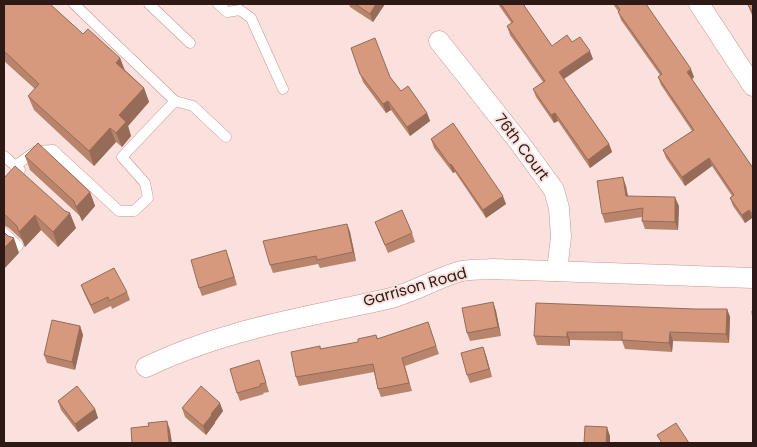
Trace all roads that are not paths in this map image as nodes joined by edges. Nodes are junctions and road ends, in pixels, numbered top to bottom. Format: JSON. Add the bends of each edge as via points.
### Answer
{"nodes":[{"id":1,"x":74,"y":4,"type":"edge"},
{"id":2,"x":149,"y":4,"type":"edge"},
{"id":3,"x":218,"y":4,"type":"edge"},
{"id":4,"x":699,"y":4,"type":"edge"},
{"id":5,"x":439,"y":41,"type":"dead end"},
{"id":6,"x":190,"y":43,"type":"dead end"},
{"id":7,"x":753,"y":86,"type":"edge"},
{"id":8,"x":283,"y":89,"type":"dead end"},
{"id":9,"x":175,"y":102,"type":"junction"},
{"id":10,"x":226,"y":137,"type":"dead end"},
{"id":11,"x":4,"y":156,"type":"edge"},
{"id":12,"x":15,"y":166,"type":"junction"},
{"id":13,"x":25,"y":176,"type":"edge"},
{"id":14,"x":4,"y":233,"type":"edge"},
{"id":15,"x":18,"y":246,"type":"edge"},
{"id":16,"x":557,"y":271,"type":"junction"},
{"id":17,"x":753,"y":278,"type":"edge"},
{"id":18,"x":146,"y":367,"type":"dead end"}],
"edges":[{"from":1,"to":9,"type":"lane"},
{"from":2,"to":6,"type":"lane"},
{"from":3,"to":8,"type":"lane","via":[[227,12],[240,10],[251,18]]},
{"from":4,"to":7,"type":"street"},
{"from":5,"to":16,"type":"street","name":"76th Court","via":[[554,190],[559,208]]},
{"from":9,"to":10,"type":"lane","via":[[193,106]]},
{"from":9,"to":12,"type":"lane","via":[[122,157],[145,183],[148,198],[134,211],[120,210],[53,150],[36,151]]},
{"from":11,"to":12,"type":"lane"},
{"from":12,"to":13,"type":"lane"},
{"from":14,"to":15,"type":"lane"},
{"from":16,"to":17,"type":"street","name":"Garrison Road"},
{"from":16,"to":18,"type":"street","name":"Garrison Road","via":[[459,271],[392,297],[222,336]]}]}
